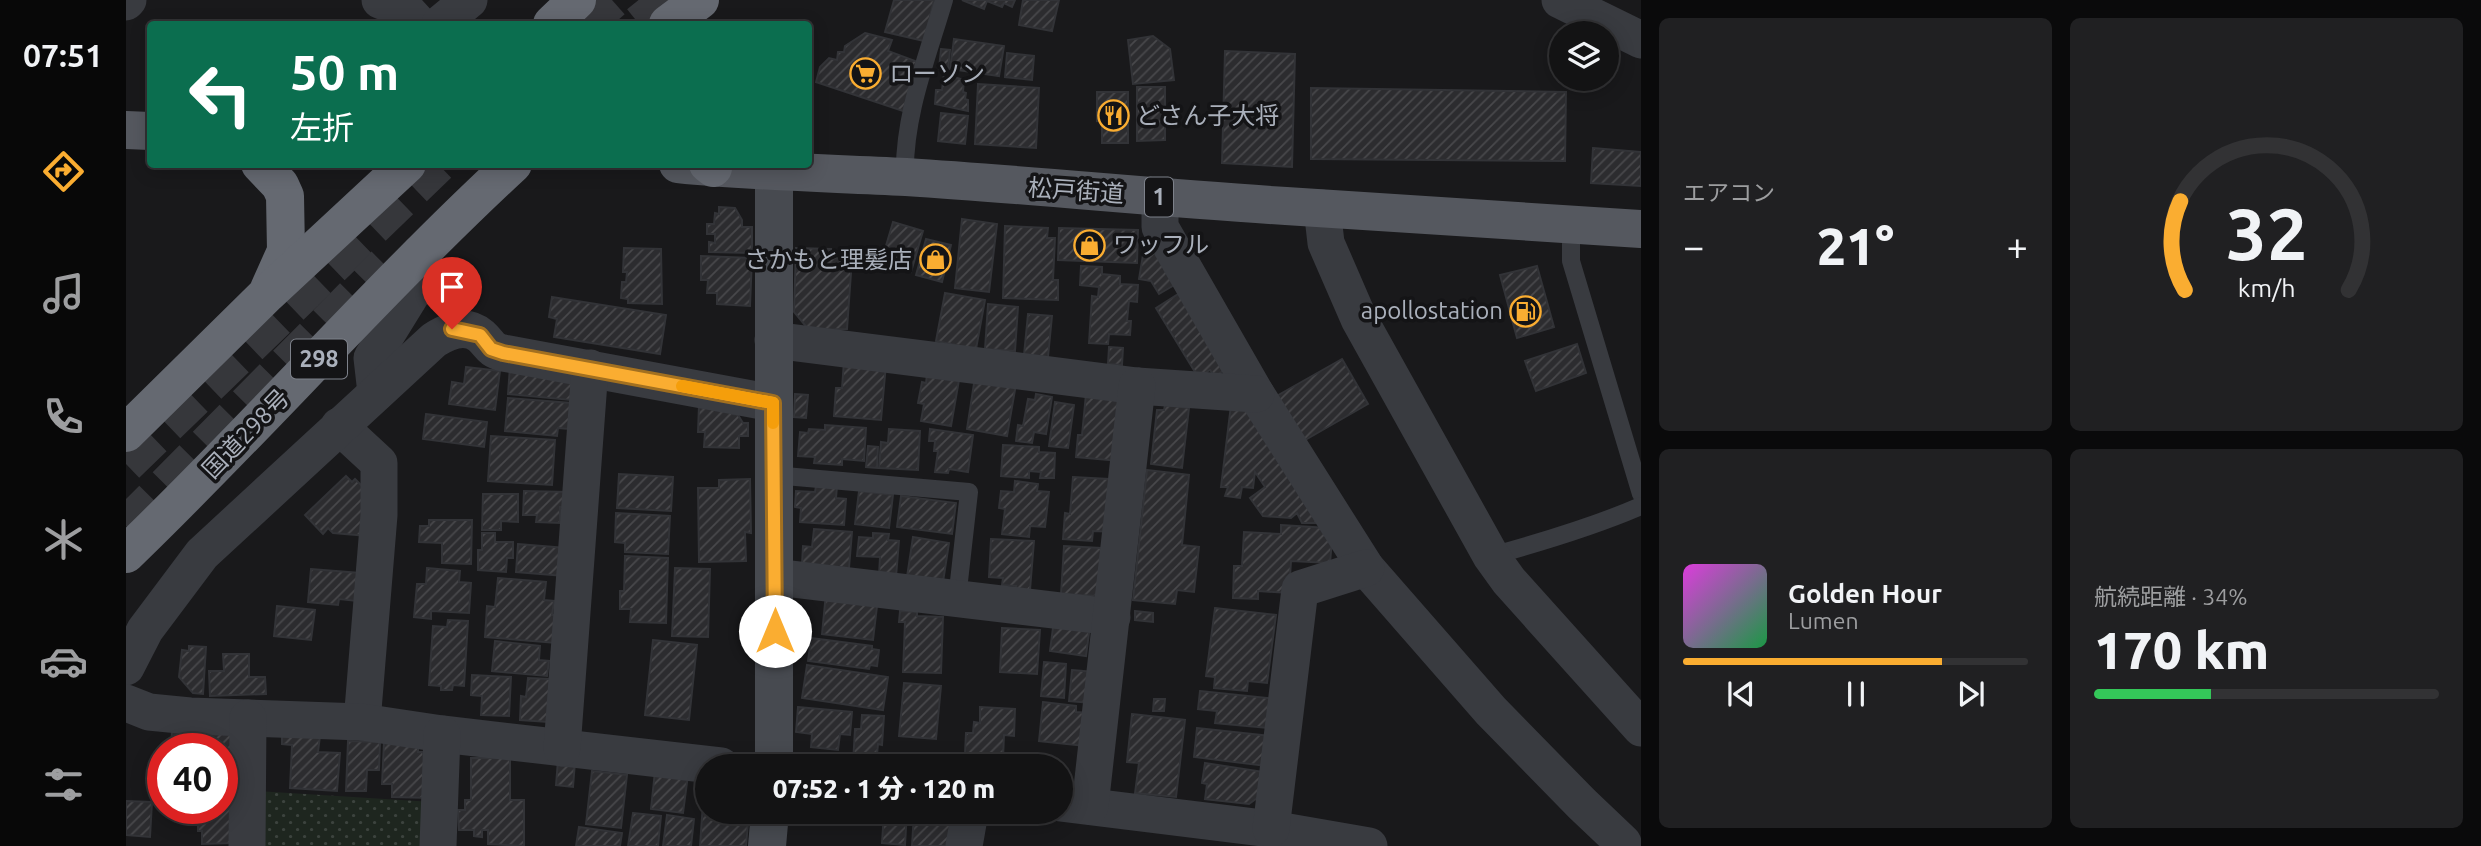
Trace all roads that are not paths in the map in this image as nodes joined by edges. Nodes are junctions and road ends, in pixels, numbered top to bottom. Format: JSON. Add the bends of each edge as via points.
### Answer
{"nodes":[{"id":1,"x":380,"y":0,"type":"edge"},
{"id":2,"x":469,"y":0,"type":"edge"},
{"id":3,"x":578,"y":0,"type":"edge"},
{"id":4,"x":944,"y":0,"type":"edge"},
{"id":5,"x":1560,"y":0,"type":"edge"},
{"id":6,"x":416,"y":21,"type":"edge"},
{"id":7,"x":444,"y":21,"type":"edge"},
{"id":8,"x":555,"y":21,"type":"edge"},
{"id":9,"x":1641,"y":40,"type":"edge"},
{"id":10,"x":126,"y":130,"type":"edge"},
{"id":11,"x":147,"y":131,"type":"edge"},
{"id":12,"x":264,"y":168,"type":"edge"},
{"id":13,"x":403,"y":168,"type":"edge"},
{"id":14,"x":509,"y":168,"type":"edge"},
{"id":15,"x":725,"y":168,"type":"edge"},
{"id":16,"x":774,"y":172,"type":"junction"},
{"id":17,"x":905,"y":177,"type":"junction"},
{"id":18,"x":1160,"y":197,"type":"junction"},
{"id":19,"x":1322,"y":208,"type":"junction"},
{"id":20,"x":1570,"y":225,"type":"junction"},
{"id":21,"x":1641,"y":229,"type":"edge"},
{"id":22,"x":414,"y":261,"type":"junction"},
{"id":23,"x":267,"y":294,"type":"junction"},
{"id":24,"x":773,"y":340,"type":"junction"},
{"id":25,"x":590,"y":368,"type":"junction"},
{"id":26,"x":1137,"y":386,"type":"junction"},
{"id":27,"x":376,"y":393,"type":"junction"},
{"id":28,"x":1256,"y":394,"type":"junction"},
{"id":29,"x":773,"y":403,"type":"junction"},
{"id":30,"x":130,"y":425,"type":"edge"},
{"id":31,"x":339,"y":426,"type":"junction"},
{"id":32,"x":774,"y":475,"type":"junction"},
{"id":33,"x":1641,"y":494,"type":"edge"},
{"id":34,"x":1641,"y":506,"type":"edge"},
{"id":35,"x":175,"y":507,"type":"junction"},
{"id":36,"x":126,"y":554,"type":"edge"},
{"id":37,"x":1491,"y":556,"type":"junction"},
{"id":38,"x":1366,"y":568,"type":"junction"},
{"id":39,"x":126,"y":570,"type":"edge"},
{"id":40,"x":775,"y":577,"type":"junction"},
{"id":41,"x":957,"y":599,"type":"junction"},
{"id":42,"x":1112,"y":617,"type":"junction"},
{"id":43,"x":126,"y":667,"type":"edge"},
{"id":44,"x":126,"y":703,"type":"edge"},
{"id":45,"x":248,"y":718,"type":"junction"},
{"id":46,"x":362,"y":722,"type":"junction"},
{"id":47,"x":1641,"y":728,"type":"edge"},
{"id":48,"x":442,"y":734,"type":"junction"},
{"id":49,"x":562,"y":748,"type":"junction"},
{"id":50,"x":774,"y":754,"type":"edge"},
{"id":51,"x":695,"y":763,"type":"edge"},
{"id":52,"x":1075,"y":805,"type":"edge"},
{"id":53,"x":769,"y":824,"type":"edge"},
{"id":54,"x":968,"y":824,"type":"edge"},
{"id":55,"x":1271,"y":829,"type":"junction"},
{"id":56,"x":1161,"y":832,"type":"edge"},
{"id":57,"x":1631,"y":838,"type":"edge"},
{"id":58,"x":1359,"y":845,"type":"edge"},
{"id":59,"x":247,"y":846,"type":"edge"},
{"id":60,"x":438,"y":846,"type":"edge"},
{"id":61,"x":767,"y":846,"type":"edge"},
{"id":62,"x":964,"y":846,"type":"edge"}],
"edges":[{"from":1,"to":6,"type":"street","via":[[407,11]]},
{"from":2,"to":7,"type":"street"},
{"from":3,"to":8,"type":"highway"},
{"from":4,"to":17,"type":"lane","via":[[908,125]]},
{"from":5,"to":9,"type":"street"},
{"from":10,"to":11,"type":"main road"},
{"from":12,"to":23,"type":"highway","via":[[285,197],[286,251]]},
{"from":13,"to":23,"type":"highway"},
{"from":14,"to":22,"type":"highway","name":"国道298号","number":"298"},
{"from":15,"to":16,"type":"main road","name":"松戸街道","number":"1"},
{"from":16,"to":17,"type":"main road","name":"松戸街道","number":"1"},
{"from":16,"to":24,"type":"street"},
{"from":17,"to":18,"type":"main road","name":"松戸街道","number":"1"},
{"from":18,"to":19,"type":"main road","name":"松戸街道","number":"1"},
{"from":18,"to":28,"type":"street","via":[[1160,226]]},
{"from":19,"to":20,"type":"main road","name":"松戸街道","number":"1"},
{"from":19,"to":37,"type":"street","via":[[1326,243],[1359,319]]},
{"from":20,"to":21,"type":"main road","name":"松戸街道","number":"1"},
{"from":20,"to":33,"type":"lane","via":[[1571,261]]},
{"from":22,"to":27,"type":"street","via":[[414,290],[372,358]]},
{"from":22,"to":35,"type":"highway","name":"国道298号","number":"298"},
{"from":23,"to":30,"type":"highway"},
{"from":24,"to":26,"type":"street"},
{"from":24,"to":29,"type":"street"},
{"from":25,"to":27,"type":"street","via":[[503,353],[491,349],[480,335],[452,329]]},
{"from":25,"to":29,"type":"street"},
{"from":25,"to":49,"type":"street"},
{"from":26,"to":28,"type":"street"},
{"from":26,"to":42,"type":"street"},
{"from":27,"to":31,"type":"street"},
{"from":28,"to":38,"type":"street"},
{"from":29,"to":32,"type":"street"},
{"from":31,"to":43,"type":"street","via":[[202,554],[145,630]]},
{"from":31,"to":46,"type":"street","via":[[379,463]]},
{"from":32,"to":40,"type":"street"},
{"from":32,"to":41,"type":"lane","via":[[969,492]]},
{"from":34,"to":37,"type":"lane"},
{"from":35,"to":36,"type":"highway","name":"国道298号","number":"298"},
{"from":35,"to":39,"type":"highway"},
{"from":37,"to":47,"type":"street"},
{"from":38,"to":55,"type":"street","via":[[1300,589]]},
{"from":38,"to":57,"type":"street","via":[[1491,710],[1582,804]]},
{"from":40,"to":41,"type":"street"},
{"from":40,"to":50,"type":"street"},
{"from":41,"to":42,"type":"street"},
{"from":42,"to":52,"type":"street"},
{"from":44,"to":45,"type":"street","via":[[149,712]]},
{"from":45,"to":46,"type":"street"},
{"from":45,"to":59,"type":"street"},
{"from":46,"to":48,"type":"street"},
{"from":48,"to":49,"type":"street"},
{"from":48,"to":60,"type":"street"},
{"from":49,"to":51,"type":"street"},
{"from":52,"to":56,"type":"street"},
{"from":53,"to":61,"type":"street"},
{"from":54,"to":62,"type":"street"},
{"from":55,"to":56,"type":"street"},
{"from":55,"to":58,"type":"street"}]}
